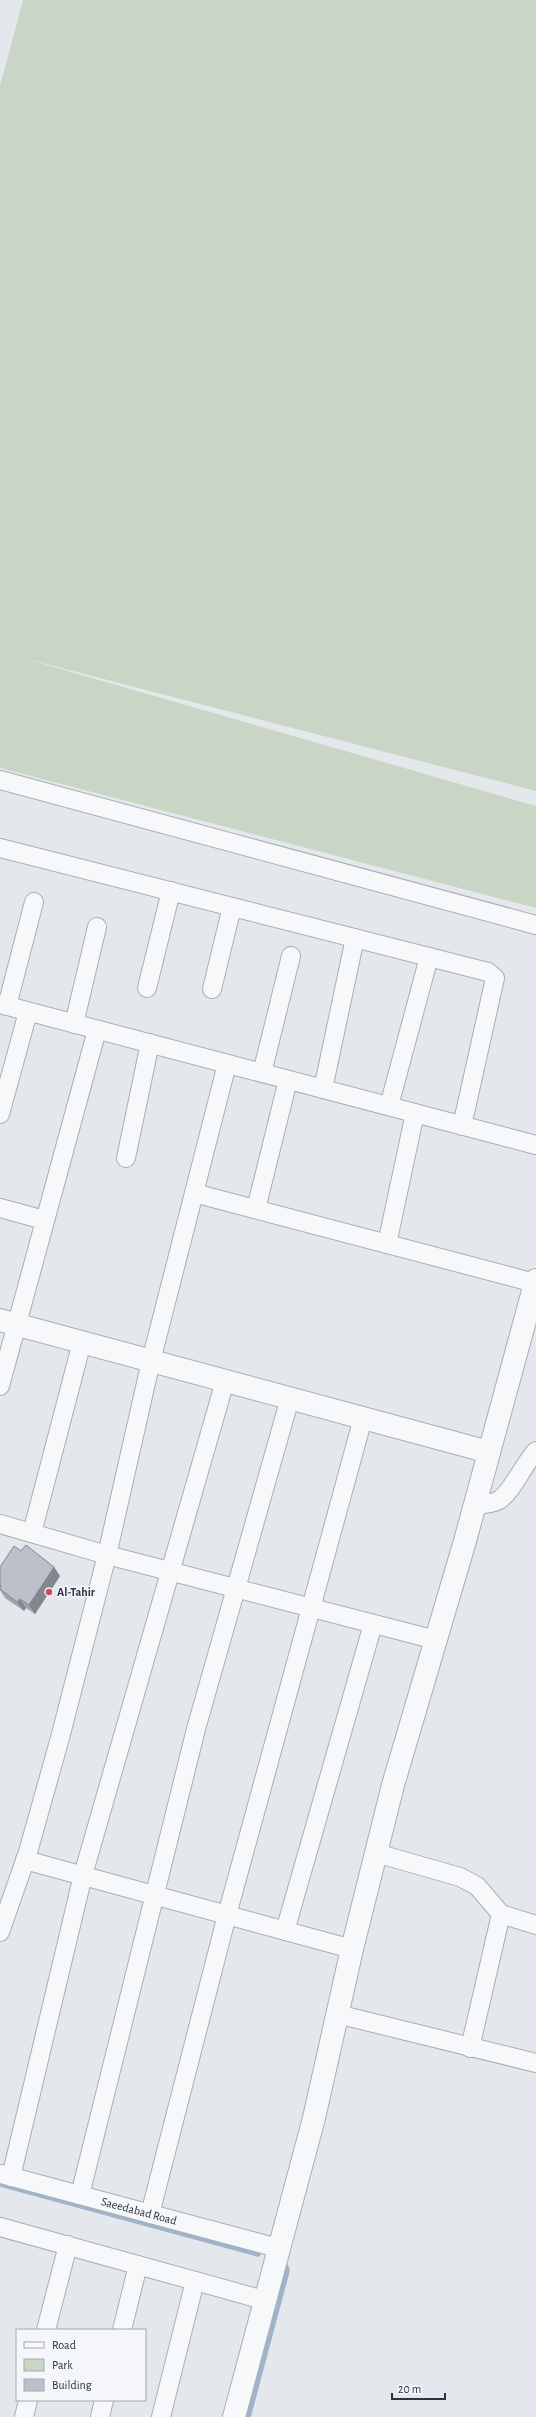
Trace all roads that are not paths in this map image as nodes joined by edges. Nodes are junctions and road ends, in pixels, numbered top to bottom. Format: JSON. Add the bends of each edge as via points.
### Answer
{"nodes":[{"id":1,"x":0,"y":780,"type":"edge"},
{"id":2,"x":0,"y":848,"type":"edge"},
{"id":3,"x":171,"y":891,"type":"junction"},
{"id":4,"x":34,"y":902,"type":"dead end"},
{"id":5,"x":232,"y":907,"type":"junction"},
{"id":6,"x":536,"y":925,"type":"edge"},
{"id":7,"x":97,"y":927,"type":"dead end"},
{"id":8,"x":355,"y":938,"type":"junction"},
{"id":9,"x":291,"y":956,"type":"dead end"},
{"id":10,"x":429,"y":957,"type":"junction"},
{"id":11,"x":147,"y":988,"type":"dead end"},
{"id":12,"x":212,"y":989,"type":"dead end"},
{"id":13,"x":3,"y":1005,"type":"edge"},
{"id":14,"x":28,"y":1012,"type":"junction"},
{"id":15,"x":74,"y":1024,"type":"junction"},
{"id":16,"x":97,"y":1030,"type":"junction"},
{"id":17,"x":150,"y":1044,"type":"junction"},
{"id":18,"x":227,"y":1064,"type":"junction"},
{"id":19,"x":262,"y":1073,"type":"junction"},
{"id":20,"x":288,"y":1080,"type":"junction"},
{"id":21,"x":323,"y":1089,"type":"junction"},
{"id":22,"x":389,"y":1106,"type":"junction"},
{"id":23,"x":414,"y":1113,"type":"junction"},
{"id":24,"x":0,"y":1114,"type":"edge"},
{"id":25,"x":462,"y":1126,"type":"junction"},
{"id":26,"x":536,"y":1145,"type":"edge"},
{"id":27,"x":126,"y":1158,"type":"dead end"},
{"id":28,"x":194,"y":1193,"type":"junction"},
{"id":29,"x":0,"y":1208,"type":"edge"},
{"id":30,"x":256,"y":1209,"type":"junction"},
{"id":31,"x":44,"y":1220,"type":"junction"},
{"id":32,"x":387,"y":1244,"type":"junction"},
{"id":33,"x":536,"y":1282,"type":"edge"},
{"id":34,"x":8,"y":1322,"type":"edge"},
{"id":35,"x":82,"y":1342,"type":"junction"},
{"id":36,"x":151,"y":1360,"type":"junction"},
{"id":37,"x":225,"y":1381,"type":"junction"},
{"id":38,"x":0,"y":1386,"type":"edge"},
{"id":39,"x":290,"y":1398,"type":"junction"},
{"id":40,"x":363,"y":1418,"type":"junction"},
{"id":41,"x":536,"y":1451,"type":"edge"},
{"id":42,"x":489,"y":1452,"type":"junction"},
{"id":43,"x":475,"y":1505,"type":"junction"},
{"id":44,"x":0,"y":1524,"type":"edge"},
{"id":45,"x":32,"y":1533,"type":"junction"},
{"id":46,"x":107,"y":1555,"type":"junction"},
{"id":47,"x":171,"y":1572,"type":"junction"},
{"id":48,"x":236,"y":1588,"type":"junction"},
{"id":49,"x":311,"y":1608,"type":"junction"},
{"id":50,"x":373,"y":1624,"type":"junction"},
{"id":51,"x":436,"y":1640,"type":"junction"},
{"id":52,"x":376,"y":1853,"type":"junction"},
{"id":53,"x":25,"y":1860,"type":"junction"},
{"id":54,"x":83,"y":1875,"type":"junction"},
{"id":55,"x":156,"y":1896,"type":"junction"},
{"id":56,"x":501,"y":1914,"type":"junction"},
{"id":57,"x":227,"y":1915,"type":"junction"},
{"id":58,"x":536,"y":1925,"type":"edge"},
{"id":59,"x":285,"y":1931,"type":"junction"},
{"id":60,"x":0,"y":1932,"type":"edge"},
{"id":61,"x":352,"y":1949,"type":"junction"},
{"id":62,"x":337,"y":2014,"type":"junction"},
{"id":63,"x":470,"y":2048,"type":"junction"},
{"id":64,"x":536,"y":2063,"type":"edge"},
{"id":65,"x":6,"y":2175,"type":"edge"},
{"id":66,"x":80,"y":2195,"type":"junction"},
{"id":67,"x":150,"y":2214,"type":"junction"},
{"id":68,"x":0,"y":2227,"type":"edge"},
{"id":69,"x":68,"y":2245,"type":"junction"},
{"id":70,"x":278,"y":2248,"type":"junction"},
{"id":71,"x":138,"y":2265,"type":"junction"},
{"id":72,"x":195,"y":2281,"type":"junction"},
{"id":73,"x":264,"y":2300,"type":"junction"},
{"id":74,"x":46,"y":2329,"type":"edge"},
{"id":75,"x":122,"y":2329,"type":"edge"},
{"id":76,"x":28,"y":2401,"type":"edge"},
{"id":77,"x":104,"y":2401,"type":"edge"},
{"id":78,"x":24,"y":2417,"type":"edge"},
{"id":79,"x":100,"y":2417,"type":"edge"},
{"id":80,"x":161,"y":2417,"type":"edge"},
{"id":81,"x":234,"y":2417,"type":"edge"}],
"edges":[{"from":1,"to":6,"type":"street"},
{"from":2,"to":3,"type":"street"},
{"from":3,"to":5,"type":"street"},
{"from":3,"to":11,"type":"street"},
{"from":4,"to":13,"type":"street"},
{"from":5,"to":8,"type":"street"},
{"from":5,"to":12,"type":"street"},
{"from":7,"to":15,"type":"street"},
{"from":8,"to":10,"type":"street"},
{"from":8,"to":21,"type":"street"},
{"from":9,"to":19,"type":"street"},
{"from":10,"to":22,"type":"street"},
{"from":10,"to":25,"type":"street","via":[[488,972],[495,978]]},
{"from":13,"to":14,"type":"street"},
{"from":14,"to":15,"type":"street"},
{"from":14,"to":24,"type":"street"},
{"from":15,"to":16,"type":"street"},
{"from":16,"to":17,"type":"street"},
{"from":16,"to":31,"type":"street"},
{"from":17,"to":18,"type":"street"},
{"from":17,"to":27,"type":"street"},
{"from":18,"to":19,"type":"street"},
{"from":18,"to":28,"type":"street"},
{"from":19,"to":20,"type":"street"},
{"from":20,"to":21,"type":"street"},
{"from":20,"to":30,"type":"street"},
{"from":21,"to":22,"type":"street"},
{"from":22,"to":23,"type":"street"},
{"from":23,"to":25,"type":"street"},
{"from":23,"to":32,"type":"street"},
{"from":25,"to":26,"type":"street"},
{"from":28,"to":30,"type":"street"},
{"from":28,"to":36,"type":"street"},
{"from":29,"to":31,"type":"street"},
{"from":30,"to":32,"type":"street"},
{"from":31,"to":34,"type":"street"},
{"from":32,"to":33,"type":"street"},
{"from":33,"to":42,"type":"street"},
{"from":34,"to":35,"type":"street"},
{"from":34,"to":38,"type":"street"},
{"from":35,"to":36,"type":"street"},
{"from":35,"to":45,"type":"street"},
{"from":36,"to":37,"type":"street"},
{"from":36,"to":46,"type":"street"},
{"from":37,"to":39,"type":"street"},
{"from":37,"to":47,"type":"street"},
{"from":39,"to":40,"type":"street"},
{"from":39,"to":48,"type":"street"},
{"from":40,"to":42,"type":"street"},
{"from":40,"to":49,"type":"street"},
{"from":41,"to":43,"type":"street","via":[[527,1460],[504,1496],[497,1501]]},
{"from":42,"to":43,"type":"street"},
{"from":43,"to":51,"type":"street"},
{"from":44,"to":45,"type":"street"},
{"from":45,"to":46,"type":"street"},
{"from":46,"to":47,"type":"street"},
{"from":46,"to":53,"type":"street","via":[[60,1738]]},
{"from":47,"to":48,"type":"street"},
{"from":47,"to":54,"type":"street"},
{"from":48,"to":49,"type":"street"},
{"from":48,"to":55,"type":"street","via":[[196,1729]]},
{"from":49,"to":50,"type":"street"},
{"from":49,"to":57,"type":"street"},
{"from":50,"to":51,"type":"street"},
{"from":50,"to":59,"type":"street"},
{"from":51,"to":52,"type":"street","via":[[393,1785]]},
{"from":52,"to":56,"type":"street","via":[[460,1877],[477,1886]]},
{"from":52,"to":61,"type":"street"},
{"from":53,"to":54,"type":"street"},
{"from":53,"to":60,"type":"street"},
{"from":54,"to":55,"type":"street"},
{"from":54,"to":65,"type":"street"},
{"from":55,"to":57,"type":"street"},
{"from":55,"to":66,"type":"street"},
{"from":56,"to":58,"type":"street"},
{"from":56,"to":63,"type":"street"},
{"from":57,"to":59,"type":"street"},
{"from":57,"to":67,"type":"street"},
{"from":59,"to":61,"type":"street"},
{"from":61,"to":62,"type":"street"},
{"from":62,"to":63,"type":"street"},
{"from":62,"to":70,"type":"street","via":[[314,2118]]},
{"from":63,"to":64,"type":"street"},
{"from":65,"to":66,"type":"street","name":"Saeedabad Road"},
{"from":66,"to":67,"type":"street","name":"Saeedabad Road"},
{"from":67,"to":70,"type":"street","name":"Saeedabad Road"},
{"from":68,"to":69,"type":"street"},
{"from":69,"to":71,"type":"street"},
{"from":69,"to":74,"type":"street"},
{"from":70,"to":73,"type":"street"},
{"from":71,"to":72,"type":"street"},
{"from":71,"to":75,"type":"street"},
{"from":72,"to":73,"type":"street"},
{"from":72,"to":80,"type":"street"},
{"from":73,"to":81,"type":"street"},
{"from":76,"to":78,"type":"street"},
{"from":77,"to":79,"type":"street"}]}
